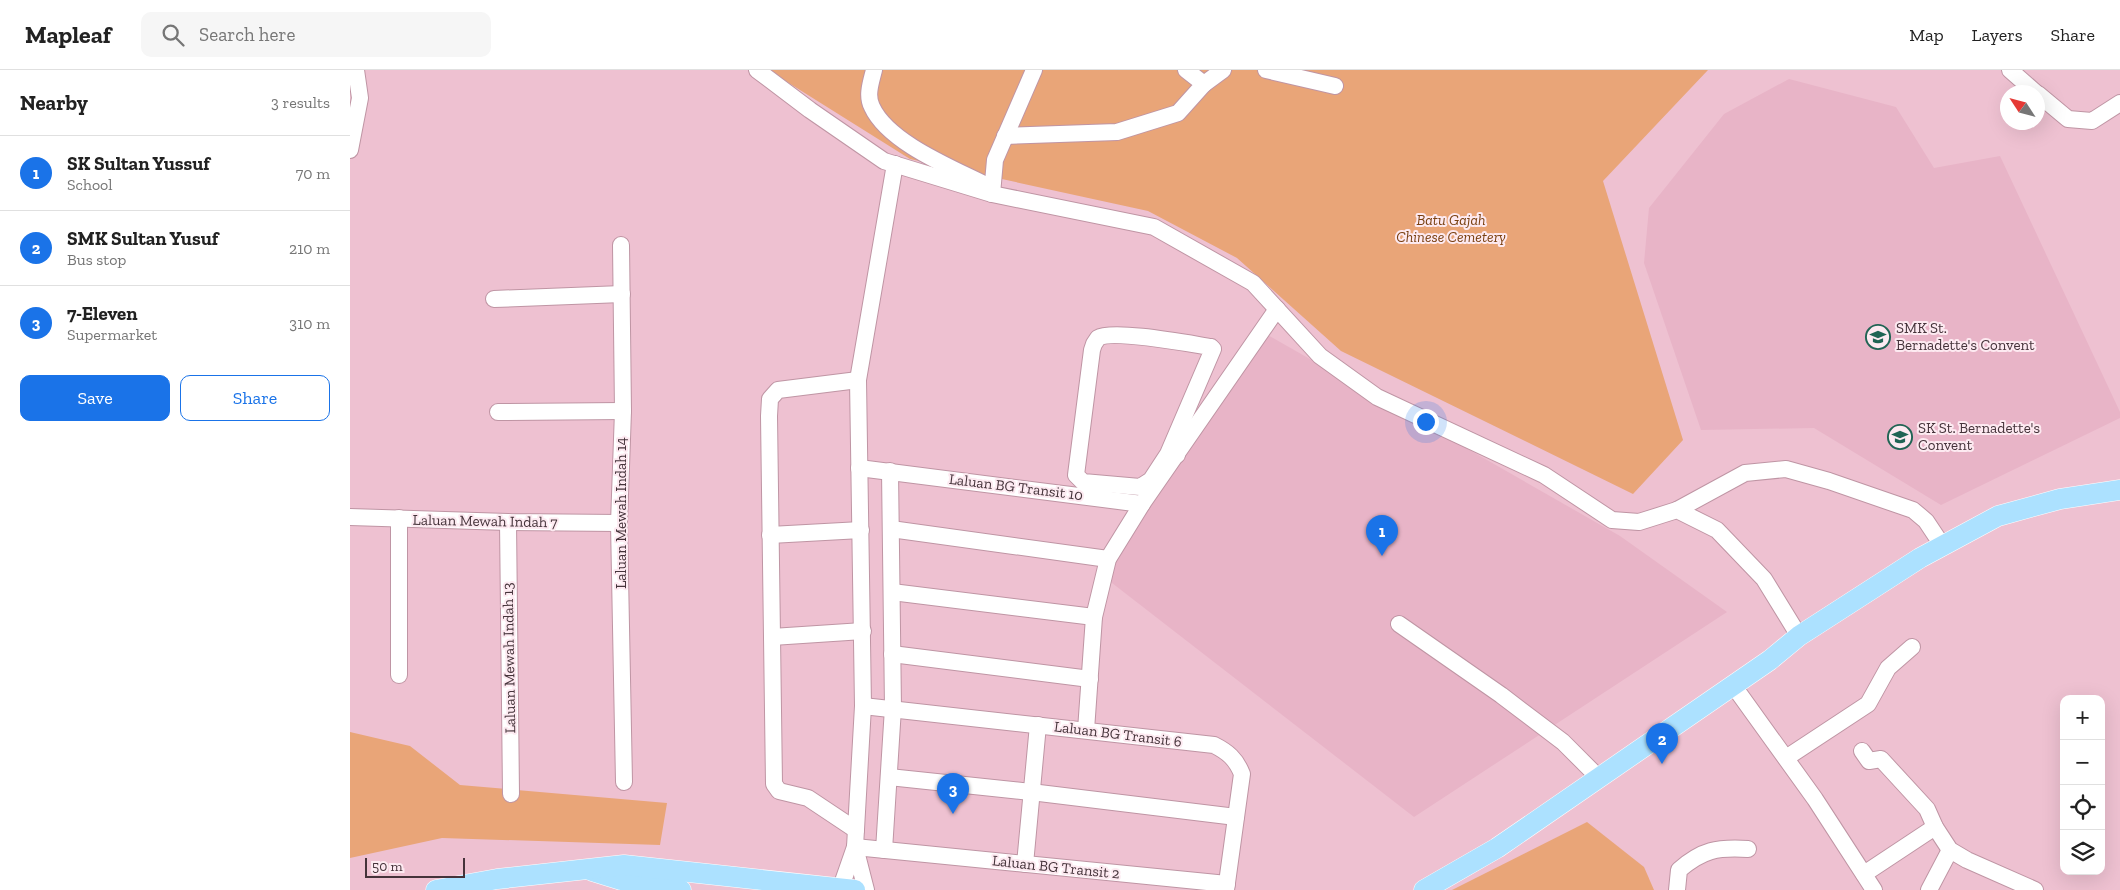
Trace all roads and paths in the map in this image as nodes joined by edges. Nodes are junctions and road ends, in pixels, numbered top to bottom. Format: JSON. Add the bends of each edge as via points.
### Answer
{"nodes":[{"id":1,"x":356,"y":70,"type":"edge"},
{"id":2,"x":757,"y":70,"type":"edge"},
{"id":3,"x":874,"y":70,"type":"edge"},
{"id":4,"x":1034,"y":70,"type":"edge"},
{"id":5,"x":1186,"y":70,"type":"edge"},
{"id":6,"x":1223,"y":70,"type":"edge"},
{"id":7,"x":1266,"y":70,"type":"edge"},
{"id":8,"x":2010,"y":70,"type":"edge"},
{"id":9,"x":1204,"y":84,"type":"junction"},
{"id":10,"x":2027,"y":85,"type":"edge"},
{"id":11,"x":1335,"y":86,"type":"dead end"},
{"id":12,"x":2045,"y":100,"type":"edge"},
{"id":13,"x":2120,"y":103,"type":"edge"},
{"id":14,"x":1005,"y":136,"type":"junction"},
{"id":15,"x":350,"y":150,"type":"edge"},
{"id":16,"x":895,"y":164,"type":"junction"},
{"id":17,"x":992,"y":191,"type":"junction"},
{"id":18,"x":621,"y":245,"type":"dead end"},
{"id":19,"x":622,"y":294,"type":"junction"},
{"id":20,"x":494,"y":299,"type":"dead end"},
{"id":21,"x":1276,"y":309,"type":"junction"},
{"id":22,"x":858,"y":380,"type":"junction"},
{"id":23,"x":622,"y":410,"type":"junction"},
{"id":24,"x":498,"y":412,"type":"dead end"},
{"id":25,"x":1173,"y":454,"type":"junction"},
{"id":26,"x":859,"y":468,"type":"junction"},
{"id":27,"x":890,"y":471,"type":"junction"},
{"id":28,"x":2120,"y":490,"type":"edge"},
{"id":29,"x":1142,"y":504,"type":"junction"},
{"id":30,"x":1677,"y":510,"type":"junction"},
{"id":31,"x":350,"y":517,"type":"edge"},
{"id":32,"x":398,"y":518,"type":"junction"},
{"id":33,"x":508,"y":522,"type":"junction"},
{"id":34,"x":619,"y":523,"type":"junction"},
{"id":35,"x":861,"y":530,"type":"junction"},
{"id":36,"x":891,"y":530,"type":"junction"},
{"id":37,"x":770,"y":535,"type":"junction"},
{"id":38,"x":1942,"y":545,"type":"junction"},
{"id":39,"x":1108,"y":559,"type":"junction"},
{"id":40,"x":892,"y":592,"type":"junction"},
{"id":41,"x":1094,"y":618,"type":"junction"},
{"id":42,"x":1398,"y":624,"type":"dead end"},
{"id":43,"x":862,"y":631,"type":"junction"},
{"id":44,"x":1799,"y":636,"type":"junction"},
{"id":45,"x":772,"y":637,"type":"junction"},
{"id":46,"x":1912,"y":647,"type":"dead end"},
{"id":47,"x":892,"y":654,"type":"junction"},
{"id":48,"x":399,"y":675,"type":"dead end"},
{"id":49,"x":1090,"y":679,"type":"junction"},
{"id":50,"x":1733,"y":685,"type":"junction"},
{"id":51,"x":863,"y":706,"type":"junction"},
{"id":52,"x":893,"y":708,"type":"junction"},
{"id":53,"x":1038,"y":725,"type":"junction"},
{"id":54,"x":1086,"y":730,"type":"junction"},
{"id":55,"x":1862,"y":751,"type":"dead end"},
{"id":56,"x":1786,"y":758,"type":"junction"},
{"id":57,"x":889,"y":777,"type":"junction"},
{"id":58,"x":1599,"y":778,"type":"junction"},
{"id":59,"x":624,"y":782,"type":"dead end"},
{"id":60,"x":1031,"y":792,"type":"junction"},
{"id":61,"x":511,"y":794,"type":"dead end"},
{"id":62,"x":1236,"y":818,"type":"junction"},
{"id":63,"x":1935,"y":827,"type":"junction"},
{"id":64,"x":855,"y":838,"type":"junction"},
{"id":65,"x":1748,"y":849,"type":"dead end"},
{"id":66,"x":884,"y":850,"type":"junction"},
{"id":67,"x":1950,"y":850,"type":"junction"},
{"id":68,"x":1025,"y":864,"type":"junction"},
{"id":69,"x":588,"y":870,"type":"junction"},
{"id":70,"x":1864,"y":874,"type":"junction"},
{"id":71,"x":1226,"y":887,"type":"edge"},
{"id":72,"x":845,"y":889,"type":"edge"},
{"id":73,"x":436,"y":890,"type":"edge"},
{"id":74,"x":681,"y":890,"type":"edge"},
{"id":75,"x":866,"y":890,"type":"edge"},
{"id":76,"x":1424,"y":890,"type":"edge"},
{"id":77,"x":1678,"y":890,"type":"edge"},
{"id":78,"x":1874,"y":890,"type":"edge"},
{"id":79,"x":1929,"y":890,"type":"edge"},
{"id":80,"x":2035,"y":890,"type":"edge"}],
"edges":[{"from":1,"to":15,"type":"street","via":[[360,98]]},
{"from":2,"to":16,"type":"street","via":[[884,161]]},
{"from":3,"to":17,"type":"street","via":[[869,87],[871,106],[884,127]]},
{"from":4,"to":14,"type":"street"},
{"from":5,"to":9,"type":"street"},
{"from":6,"to":9,"type":"street"},
{"from":7,"to":11,"type":"street"},
{"from":8,"to":10,"type":"street"},
{"from":9,"to":14,"type":"street","via":[[1178,114],[1117,132]]},
{"from":12,"to":13,"type":"street","via":[[2068,119],[2092,121]]},
{"from":14,"to":17,"type":"street","via":[[995,160]]},
{"from":16,"to":17,"type":"street"},
{"from":16,"to":22,"type":"street"},
{"from":17,"to":21,"type":"street","via":[[1154,227],[1253,282]]},
{"from":18,"to":19,"type":"street","name":"Laluan Mewah Indah 14"},
{"from":19,"to":20,"type":"street"},
{"from":19,"to":23,"type":"street","name":"Laluan Mewah Indah 14"},
{"from":21,"to":25,"type":"street"},
{"from":21,"to":30,"type":"street","via":[[1320,356],[1377,398],[1544,475],[1612,520],[1638,522]]},
{"from":22,"to":26,"type":"street"},
{"from":22,"to":37,"type":"street","via":[[773,393],[769,416]]},
{"from":23,"to":24,"type":"street"},
{"from":23,"to":34,"type":"street","name":"Laluan Mewah Indah 14"},
{"from":25,"to":25,"type":"street","via":[[1151,480],[1140,487],[1083,482],[1076,475],[1092,350],[1098,338],[1112,335],[1213,349]]},
{"from":25,"to":29,"type":"street"},
{"from":26,"to":27,"type":"street","name":"Laluan BG Transit 10"},
{"from":26,"to":35,"type":"street"},
{"from":27,"to":29,"type":"street","name":"Laluan BG Transit 10"},
{"from":27,"to":36,"type":"street"},
{"from":28,"to":38,"type":"main road","via":[[2060,499],[1998,516]]},
{"from":29,"to":39,"type":"street"},
{"from":30,"to":38,"type":"street","via":[[1745,473],[1786,469],[1913,510],[1926,521]]},
{"from":30,"to":44,"type":"street","via":[[1717,530],[1764,579]]},
{"from":31,"to":32,"type":"street","name":"Laluan Mewah Indah 7"},
{"from":32,"to":33,"type":"street","name":"Laluan Mewah Indah 7"},
{"from":32,"to":48,"type":"street"},
{"from":33,"to":34,"type":"street","name":"Laluan Mewah Indah 7"},
{"from":33,"to":61,"type":"street","name":"Laluan Mewah Indah 13"},
{"from":34,"to":59,"type":"street","name":"Laluan Mewah Indah 14"},
{"from":35,"to":37,"type":"street"},
{"from":35,"to":43,"type":"street"},
{"from":36,"to":39,"type":"street"},
{"from":36,"to":40,"type":"street"},
{"from":37,"to":45,"type":"street"},
{"from":38,"to":44,"type":"main road"},
{"from":39,"to":41,"type":"street"},
{"from":40,"to":41,"type":"street"},
{"from":40,"to":47,"type":"street"},
{"from":41,"to":49,"type":"street"},
{"from":42,"to":58,"type":"street","via":[[1564,742]]},
{"from":43,"to":45,"type":"street"},
{"from":43,"to":51,"type":"street"},
{"from":44,"to":50,"type":"main road"},
{"from":45,"to":64,"type":"street","via":[[774,784],[778,792],[808,798]]},
{"from":46,"to":56,"type":"street","via":[[1888,668],[1868,704]]},
{"from":47,"to":49,"type":"street"},
{"from":47,"to":52,"type":"street"},
{"from":49,"to":54,"type":"street"},
{"from":50,"to":56,"type":"street"},
{"from":50,"to":58,"type":"main road"},
{"from":51,"to":52,"type":"street","name":"Laluan BG Transit 6"},
{"from":51,"to":64,"type":"street"},
{"from":52,"to":53,"type":"street","name":"Laluan BG Transit 6"},
{"from":52,"to":57,"type":"street"},
{"from":53,"to":54,"type":"street","name":"Laluan BG Transit 6"},
{"from":53,"to":60,"type":"street"},
{"from":54,"to":62,"type":"street","name":"Laluan BG Transit 6","via":[[1214,745],[1224,750],[1236,760],[1242,774]]},
{"from":55,"to":63,"type":"street","via":[[1869,762],[1882,759],[1927,810]]},
{"from":56,"to":70,"type":"street"},
{"from":57,"to":60,"type":"street"},
{"from":57,"to":66,"type":"street"},
{"from":58,"to":76,"type":"main road","via":[[1497,848]]},
{"from":60,"to":62,"type":"street"},
{"from":60,"to":68,"type":"street"},
{"from":62,"to":71,"type":"street","name":"Laluan BG Transit 6"},
{"from":63,"to":67,"type":"street"},
{"from":63,"to":70,"type":"street"},
{"from":64,"to":66,"type":"street","name":"Laluan BG Transit 2"},
{"from":64,"to":72,"type":"street"},
{"from":64,"to":75,"type":"street"},
{"from":65,"to":77,"type":"street","via":[[1723,847],[1693,858],[1679,870]]},
{"from":66,"to":68,"type":"street","name":"Laluan BG Transit 2"},
{"from":67,"to":79,"type":"street"},
{"from":67,"to":80,"type":"street"},
{"from":68,"to":71,"type":"street","name":"Laluan BG Transit 2"},
{"from":69,"to":72,"type":"main road","via":[[624,864]]},
{"from":69,"to":73,"type":"main road","via":[[497,879]]},
{"from":69,"to":74,"type":"main road","via":[[621,880]]},
{"from":70,"to":78,"type":"street"}]}
